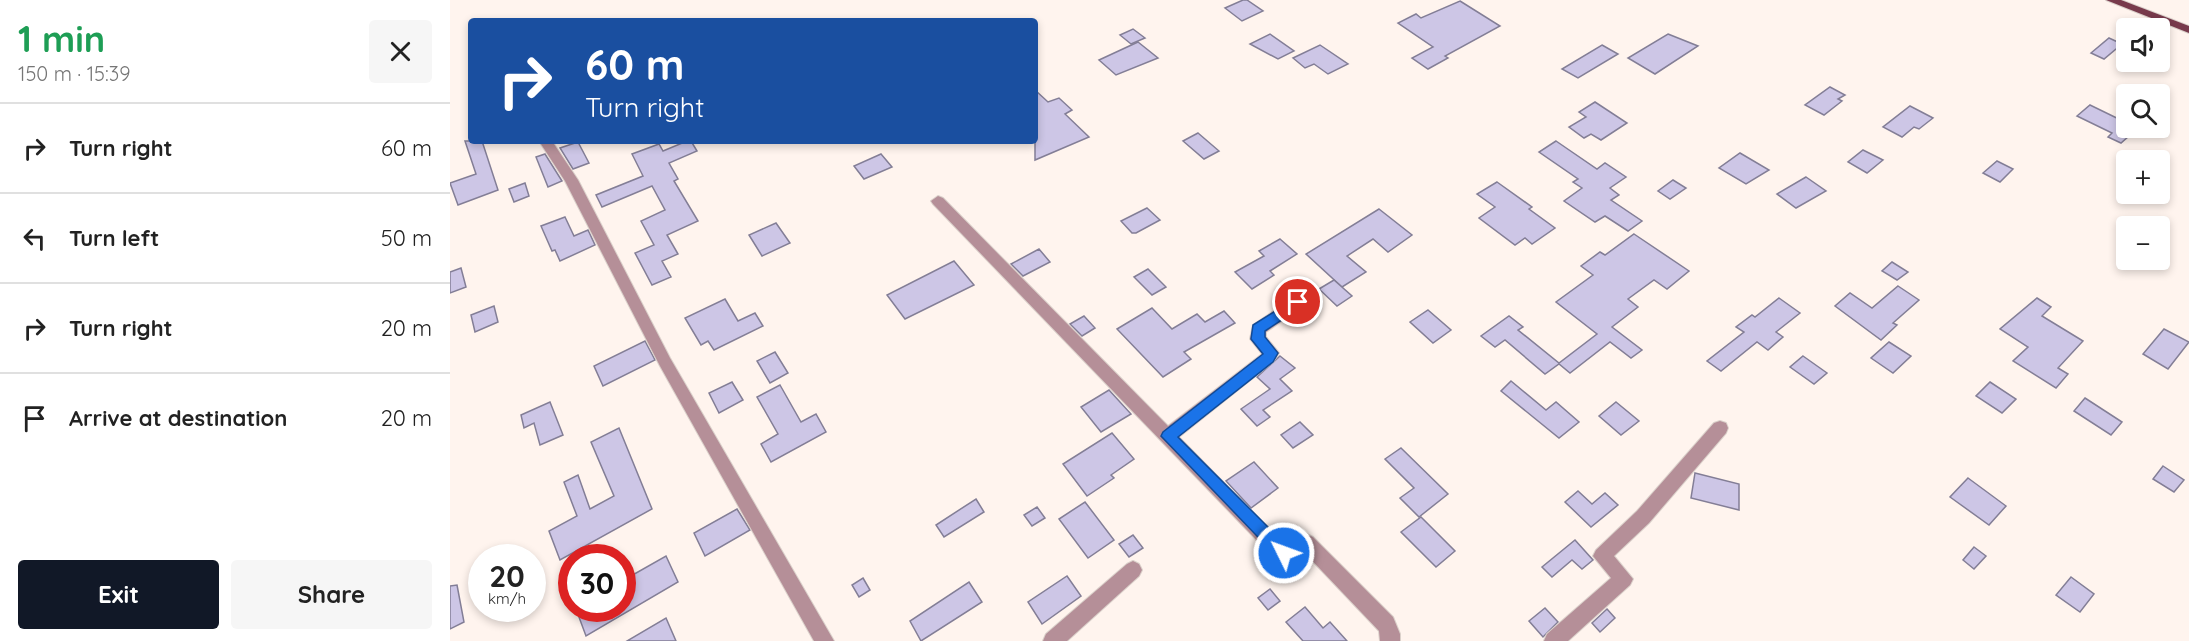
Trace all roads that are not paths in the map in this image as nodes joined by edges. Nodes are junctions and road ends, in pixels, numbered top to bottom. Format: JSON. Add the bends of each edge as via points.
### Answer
{"nodes":[{"id":1,"x":2111,"y":0,"type":"edge"},
{"id":2,"x":2189,"y":30,"type":"edge"},
{"id":3,"x":547,"y":144,"type":"edge"},
{"id":4,"x":938,"y":201,"type":"dead end"},
{"id":5,"x":1298,"y":302,"type":"dead end"},
{"id":6,"x":1720,"y":428,"type":"dead end"},
{"id":7,"x":1168,"y":436,"type":"junction"},
{"id":8,"x":1133,"y":570,"type":"dead end"},
{"id":9,"x":824,"y":641,"type":"edge"},
{"id":10,"x":1053,"y":641,"type":"edge"},
{"id":11,"x":1390,"y":641,"type":"edge"},
{"id":12,"x":1554,"y":641,"type":"edge"}],
"edges":[{"from":1,"to":2,"type":"main road"},
{"from":3,"to":9,"type":"street","via":[[571,180],[665,362]]},
{"from":4,"to":7,"type":"street"},
{"from":5,"to":7,"type":"street","via":[[1258,329],[1258,339],[1271,353],[1268,358]]},
{"from":6,"to":12,"type":"street","via":[[1643,517],[1602,556],[1624,579]]},
{"from":7,"to":11,"type":"street","via":[[1278,549],[1284,553],[1302,540],[1307,543],[1386,624]]},
{"from":8,"to":10,"type":"street"}]}
